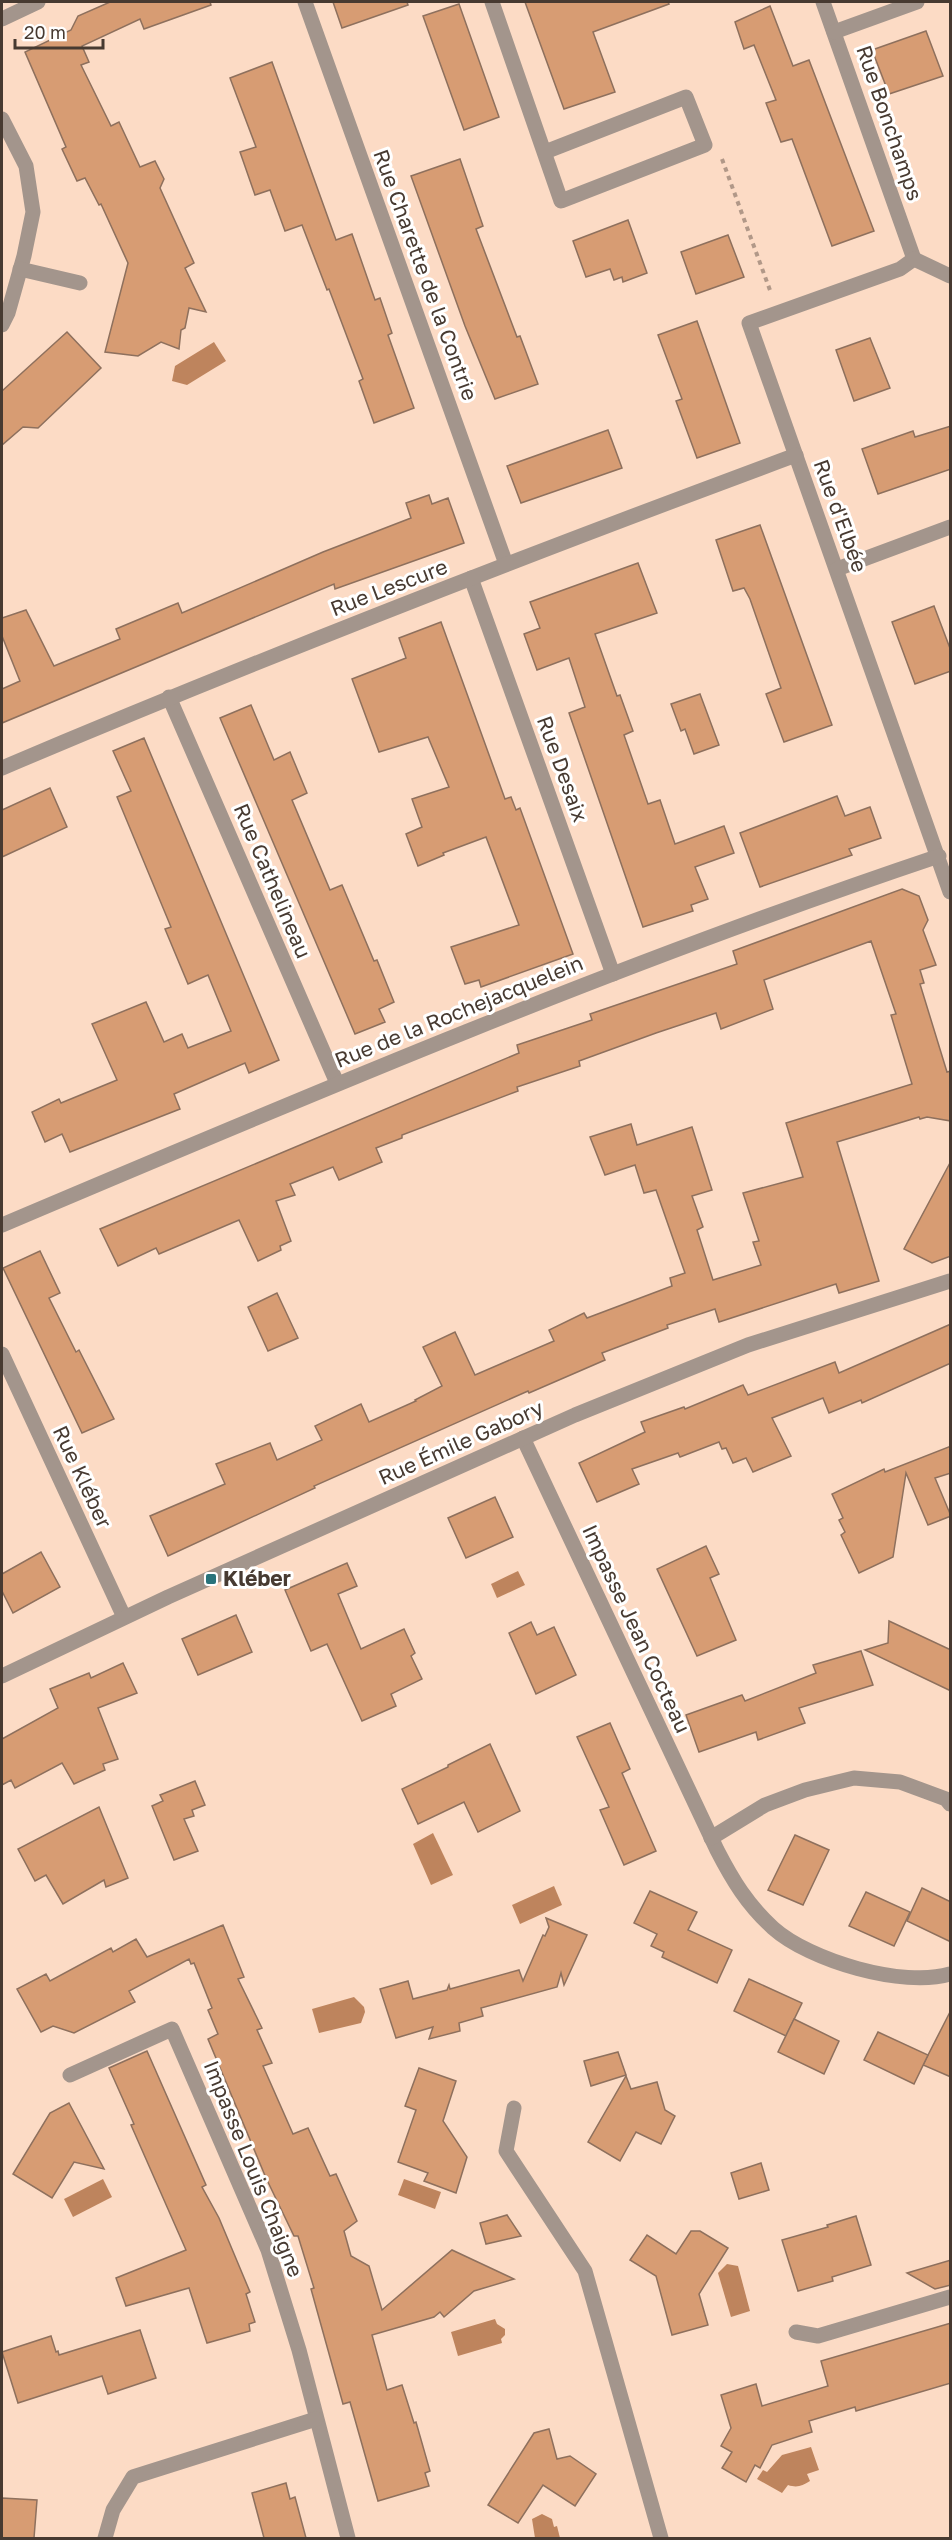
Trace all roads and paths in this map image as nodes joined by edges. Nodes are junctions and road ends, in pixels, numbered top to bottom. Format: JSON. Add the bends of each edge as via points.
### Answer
{"nodes":[{"id":1,"x":38,"y":2,"type":"edge"},
{"id":2,"x":305,"y":2,"type":"edge"},
{"id":3,"x":492,"y":2,"type":"edge"},
{"id":4,"x":823,"y":2,"type":"edge"},
{"id":5,"x":917,"y":2,"type":"edge"},
{"id":6,"x":2,"y":19,"type":"edge"},
{"id":7,"x":834,"y":32,"type":"junction"},
{"id":8,"x":2,"y":118,"type":"edge"},
{"id":9,"x":705,"y":145,"type":"junction"},
{"id":10,"x":545,"y":152,"type":"junction"},
{"id":11,"x":914,"y":259,"type":"junction"},
{"id":12,"x":20,"y":269,"type":"junction"},
{"id":13,"x":951,"y":276,"type":"edge"},
{"id":14,"x":80,"y":283,"type":"dead end"},
{"id":15,"x":778,"y":312,"type":"junction"},
{"id":16,"x":2,"y":325,"type":"edge"},
{"id":17,"x":796,"y":455,"type":"junction"},
{"id":18,"x":951,"y":527,"type":"edge"},
{"id":19,"x":506,"y":564,"type":"junction"},
{"id":20,"x":837,"y":569,"type":"junction"},
{"id":21,"x":471,"y":578,"type":"junction"},
{"id":22,"x":169,"y":697,"type":"junction"},
{"id":23,"x":2,"y":768,"type":"edge"},
{"id":24,"x":939,"y":856,"type":"junction"},
{"id":25,"x":951,"y":892,"type":"edge"},
{"id":26,"x":613,"y":974,"type":"junction"},
{"id":27,"x":337,"y":1083,"type":"junction"},
{"id":28,"x":2,"y":1226,"type":"edge"},
{"id":29,"x":951,"y":1281,"type":"edge"},
{"id":30,"x":2,"y":1354,"type":"edge"},
{"id":31,"x":523,"y":1438,"type":"junction"},
{"id":32,"x":124,"y":1617,"type":"junction"},
{"id":33,"x":2,"y":1676,"type":"edge"},
{"id":34,"x":951,"y":1804,"type":"edge"},
{"id":35,"x":711,"y":1838,"type":"junction"},
{"id":36,"x":951,"y":1974,"type":"edge"},
{"id":37,"x":70,"y":2075,"type":"dead end"},
{"id":38,"x":514,"y":2108,"type":"dead end"},
{"id":39,"x":951,"y":2297,"type":"edge"},
{"id":40,"x":796,"y":2332,"type":"dead end"},
{"id":41,"x":316,"y":2419,"type":"junction"},
{"id":42,"x":105,"y":2538,"type":"edge"},
{"id":43,"x":348,"y":2538,"type":"edge"},
{"id":44,"x":661,"y":2538,"type":"edge"}],
"edges":[{"from":1,"to":6,"type":"street"},
{"from":2,"to":19,"type":"street","name":"Rue Charette de la Contrie"},
{"from":3,"to":10,"type":"street"},
{"from":4,"to":7,"type":"street","name":"Rue Bonchamps"},
{"from":5,"to":7,"type":"street"},
{"from":7,"to":11,"type":"street","name":"Rue Bonchamps"},
{"from":8,"to":12,"type":"street","via":[[26,166],[33,212]]},
{"from":9,"to":10,"type":"street","via":[[686,98]]},
{"from":9,"to":10,"type":"street","via":[[561,201]]},
{"from":9,"to":15,"type":"path","via":[[722,159]]},
{"from":11,"to":13,"type":"street"},
{"from":11,"to":15,"type":"street","name":"Rue d'Elbée","via":[[900,269]]},
{"from":12,"to":14,"type":"street"},
{"from":12,"to":16,"type":"street"},
{"from":15,"to":17,"type":"street","name":"Rue d'Elbée","via":[[748,323]]},
{"from":17,"to":19,"type":"street","name":"Rue Lescure"},
{"from":17,"to":20,"type":"street","name":"Rue d'Elbée"},
{"from":18,"to":20,"type":"street"},
{"from":19,"to":21,"type":"street","name":"Rue Lescure"},
{"from":20,"to":24,"type":"street","name":"Rue d'Elbée"},
{"from":21,"to":22,"type":"street","name":"Rue Lescure"},
{"from":21,"to":26,"type":"street","name":"Rue Desaix"},
{"from":22,"to":23,"type":"street","name":"Rue Lescure"},
{"from":22,"to":27,"type":"street","name":"Rue Cathelineau"},
{"from":24,"to":25,"type":"street","name":"Rue d'Elbée"},
{"from":24,"to":26,"type":"street","name":"Rue de la Rochejacquelein"},
{"from":26,"to":27,"type":"street","name":"Rue de la Rochejacquelein"},
{"from":27,"to":28,"type":"street","name":"Rue de la Rochejacquelein"},
{"from":29,"to":31,"type":"street","name":"Rue Émile Gabory","via":[[748,1345]]},
{"from":30,"to":32,"type":"street","name":"Rue Kléber"},
{"from":31,"to":32,"type":"street","name":"Rue Émile Gabory"},
{"from":31,"to":35,"type":"street","name":"Impasse Jean Cocteau"},
{"from":32,"to":33,"type":"street","name":"Rue Émile Gabory"},
{"from":34,"to":35,"type":"street","via":[[900,1782],[854,1778],[765,1804]]},
{"from":35,"to":36,"type":"street","name":"Impasse Jean Cocteau","via":[[739,1892],[774,1929],[816,1954],[868,1972],[909,1979]]},
{"from":37,"to":41,"type":"street","name":"Impasse Louis Chaigne","via":[[172,2028],[268,2250]]},
{"from":38,"to":44,"type":"street","via":[[506,2151],[585,2271]]},
{"from":39,"to":40,"type":"street","via":[[818,2336]]},
{"from":41,"to":42,"type":"street","via":[[133,2477],[112,2510]]},
{"from":41,"to":43,"type":"street","name":"Impasse Louis Chaigne"}]}
